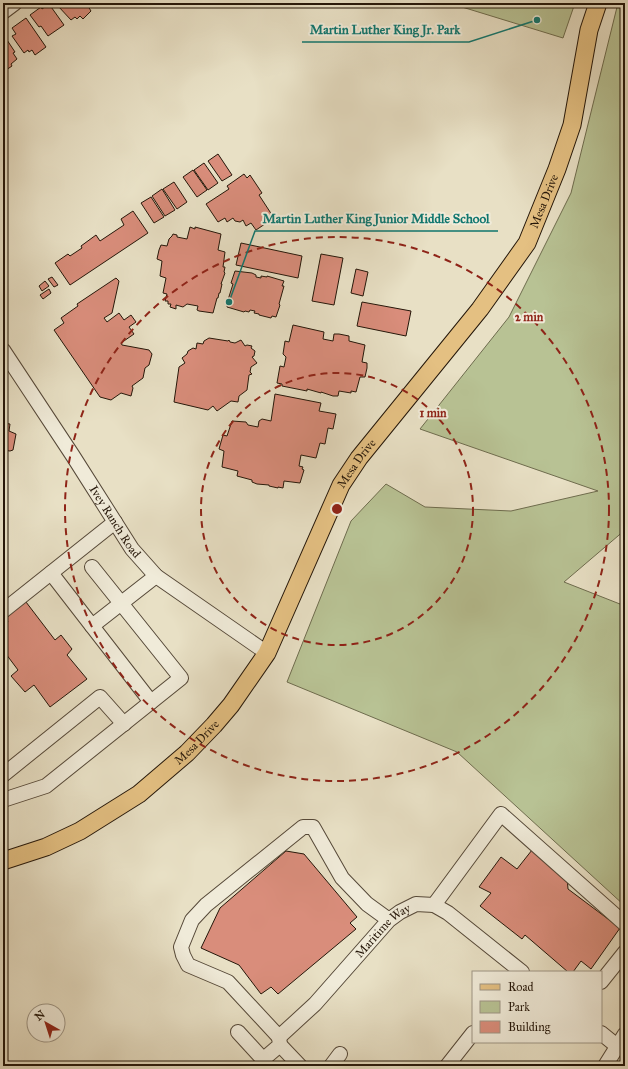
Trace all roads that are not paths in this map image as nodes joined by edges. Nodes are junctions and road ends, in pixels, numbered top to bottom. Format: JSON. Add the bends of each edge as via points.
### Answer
{"nodes":[{"id":1,"x":15,"y":3,"type":"edge"},
{"id":2,"x":598,"y":3,"type":"edge"},
{"id":3,"x":3,"y":12,"type":"edge"},
{"id":4,"x":3,"y":350,"type":"edge"},
{"id":5,"x":115,"y":522,"type":"junction"},
{"id":6,"x":92,"y":567,"type":"dead end"},
{"id":7,"x":51,"y":573,"type":"junction"},
{"id":8,"x":156,"y":576,"type":"junction"},
{"id":9,"x":121,"y":603,"type":"junction"},
{"id":10,"x":3,"y":611,"type":"edge"},
{"id":11,"x":92,"y":626,"type":"junction"},
{"id":12,"x":267,"y":654,"type":"junction"},
{"id":13,"x":151,"y":702,"type":"junction"},
{"id":14,"x":124,"y":724,"type":"junction"},
{"id":15,"x":3,"y":775,"type":"edge"},
{"id":16,"x":3,"y":800,"type":"edge"},
{"id":17,"x":3,"y":861,"type":"edge"},
{"id":18,"x":434,"y":905,"type":"junction"},
{"id":19,"x":389,"y":920,"type":"junction"},
{"id":20,"x":625,"y":924,"type":"edge"},
{"id":21,"x":625,"y":952,"type":"edge"},
{"id":22,"x":521,"y":971,"type":"edge"},
{"id":23,"x":602,"y":981,"type":"edge"},
{"id":24,"x":238,"y":1032,"type":"dead end"},
{"id":25,"x":472,"y":1034,"type":"edge"},
{"id":26,"x":602,"y":1034,"type":"edge"},
{"id":27,"x":625,"y":1034,"type":"edge"},
{"id":28,"x":280,"y":1041,"type":"junction"},
{"id":29,"x":617,"y":1046,"type":"junction"},
{"id":30,"x":340,"y":1054,"type":"dead end"},
{"id":31,"x":266,"y":1062,"type":"edge"},
{"id":32,"x":300,"y":1066,"type":"edge"},
{"id":33,"x":331,"y":1066,"type":"edge"},
{"id":34,"x":447,"y":1066,"type":"edge"},
{"id":35,"x":605,"y":1066,"type":"edge"}],
"edges":[{"from":1,"to":3,"type":"street"},
{"from":2,"to":12,"type":"main road","name":"Mesa Drive","via":[[589,30],[572,125],[527,243],[480,309],[359,458],[341,485]]},
{"from":4,"to":5,"type":"street","name":"Ivey Ranch Road"},
{"from":5,"to":7,"type":"street"},
{"from":5,"to":8,"type":"street","name":"Ivey Ranch Road","via":[[132,549]]},
{"from":6,"to":9,"type":"street"},
{"from":7,"to":10,"type":"street"},
{"from":7,"to":11,"type":"street"},
{"from":8,"to":9,"type":"street"},
{"from":8,"to":12,"type":"street","name":"Ivey Ranch Road"},
{"from":9,"to":11,"type":"street"},
{"from":9,"to":13,"type":"street","via":[[181,678]]},
{"from":11,"to":13,"type":"street"},
{"from":12,"to":17,"type":"main road","name":"Mesa Drive","via":[[214,725],[187,753],[139,794],[80,831],[46,847]]},
{"from":13,"to":14,"type":"street"},
{"from":14,"to":15,"type":"street","via":[[100,697]]},
{"from":14,"to":16,"type":"street","via":[[46,786]]},
{"from":18,"to":19,"type":"street","name":"Maritime Way","via":[[416,904]]},
{"from":18,"to":20,"type":"street","via":[[500,814]]},
{"from":18,"to":22,"type":"street"},
{"from":19,"to":28,"type":"street","name":"Maritime Way"},
{"from":19,"to":28,"type":"street","via":[[367,904],[342,878],[314,827],[303,827],[206,905],[192,920],[181,947],[188,964],[228,982]]},
{"from":21,"to":23,"type":"street"},
{"from":24,"to":31,"type":"street"},
{"from":25,"to":34,"type":"street"},
{"from":26,"to":29,"type":"street"},
{"from":27,"to":29,"type":"street"},
{"from":28,"to":31,"type":"street","name":"Maritime Way"},
{"from":28,"to":32,"type":"street"},
{"from":29,"to":35,"type":"street"},
{"from":30,"to":33,"type":"street"}]}
